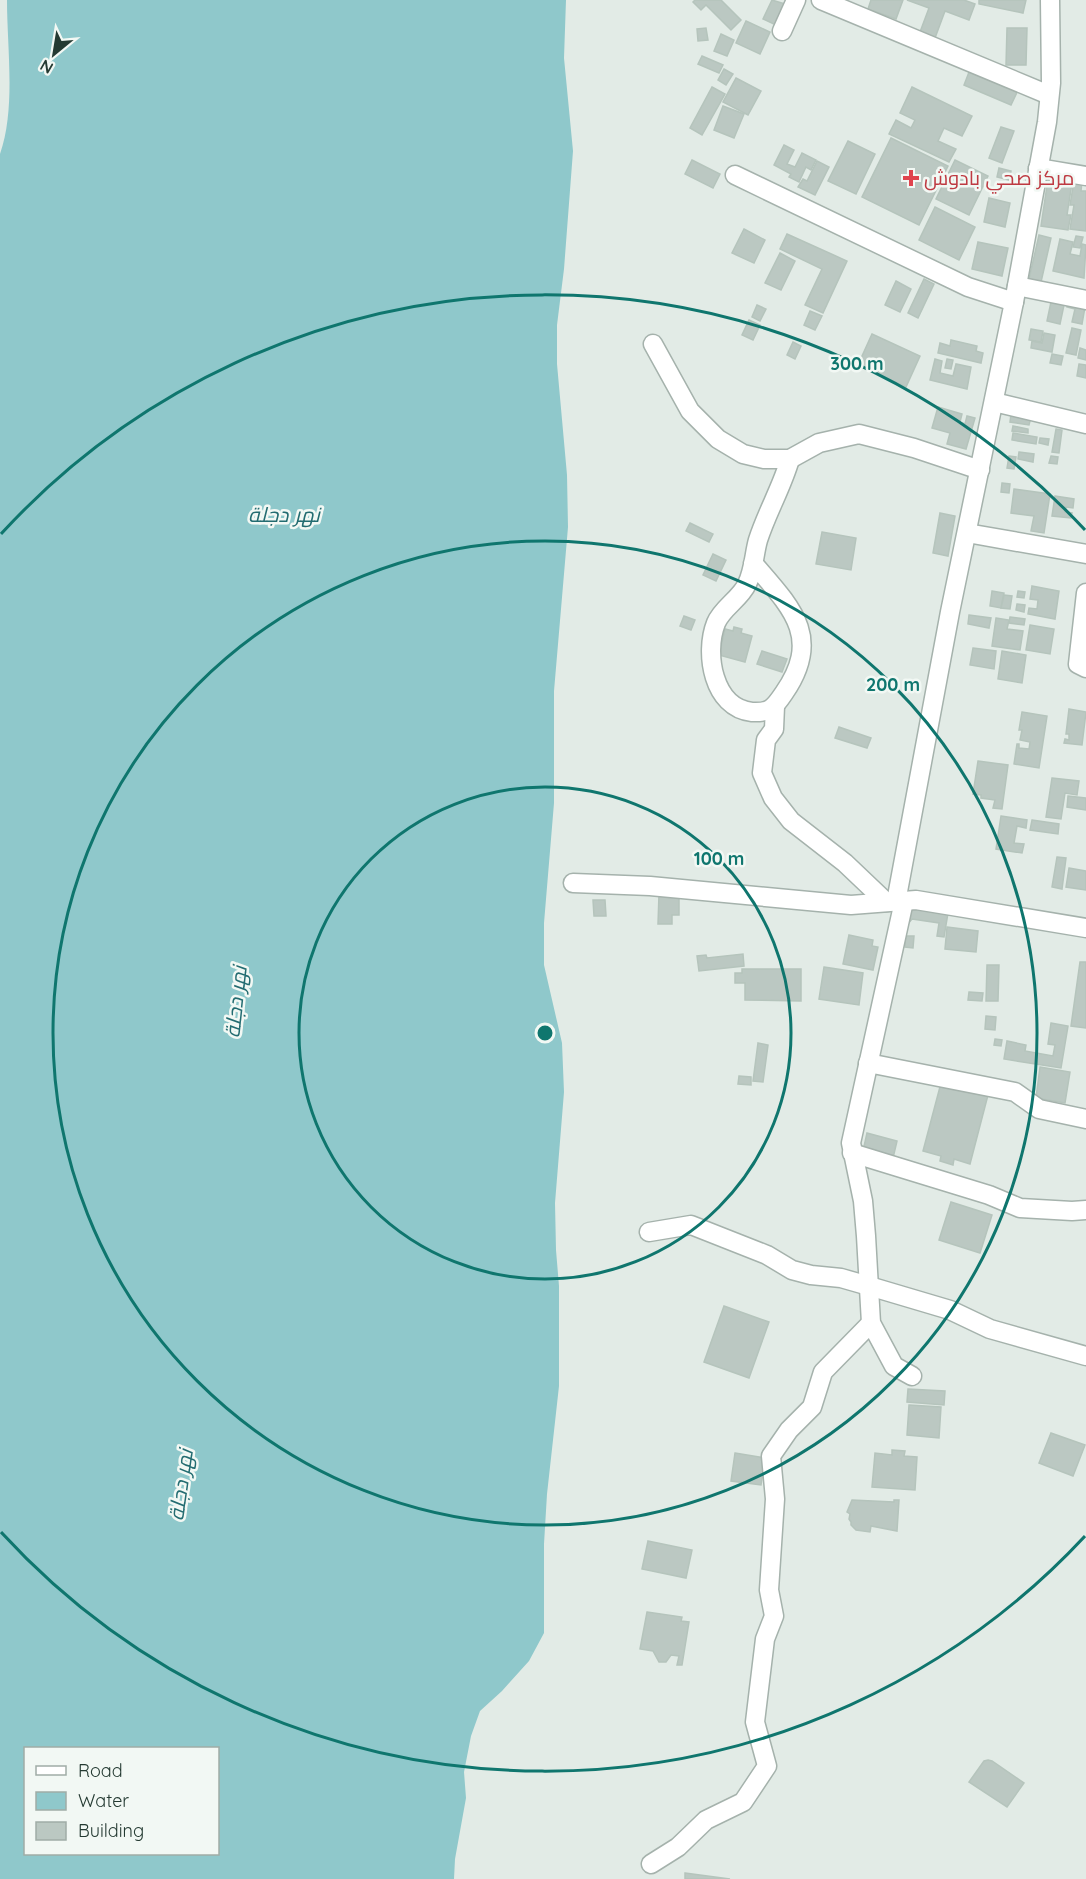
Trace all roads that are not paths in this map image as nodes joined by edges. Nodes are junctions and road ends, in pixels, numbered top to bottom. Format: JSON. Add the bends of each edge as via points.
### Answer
{"nodes":[{"id":1,"x":796,"y":0,"type":"edge"},
{"id":2,"x":821,"y":0,"type":"edge"},
{"id":3,"x":1050,"y":0,"type":"edge"},
{"id":4,"x":782,"y":31,"type":"dead end"},
{"id":5,"x":1050,"y":95,"type":"junction"},
{"id":6,"x":1038,"y":168,"type":"junction"},
{"id":7,"x":735,"y":176,"type":"dead end"},
{"id":8,"x":1086,"y":176,"type":"edge"},
{"id":9,"x":1016,"y":294,"type":"junction"},
{"id":10,"x":1086,"y":300,"type":"edge"},
{"id":11,"x":652,"y":344,"type":"dead end"},
{"id":12,"x":994,"y":402,"type":"junction"},
{"id":13,"x":1086,"y":424,"type":"edge"},
{"id":14,"x":790,"y":459,"type":"junction"},
{"id":15,"x":980,"y":470,"type":"junction"},
{"id":16,"x":967,"y":533,"type":"junction"},
{"id":17,"x":1086,"y":554,"type":"edge"},
{"id":18,"x":753,"y":563,"type":"junction"},
{"id":19,"x":1086,"y":593,"type":"edge"},
{"id":20,"x":1086,"y":668,"type":"edge"},
{"id":21,"x":775,"y":706,"type":"junction"},
{"id":22,"x":573,"y":883,"type":"dead end"},
{"id":23,"x":896,"y":902,"type":"junction"},
{"id":24,"x":1086,"y":928,"type":"edge"},
{"id":25,"x":868,"y":1063,"type":"junction"},
{"id":26,"x":1086,"y":1119,"type":"edge"},
{"id":27,"x":852,"y":1153,"type":"junction"},
{"id":28,"x":1086,"y":1210,"type":"edge"},
{"id":29,"x":649,"y":1232,"type":"dead end"},
{"id":30,"x":869,"y":1286,"type":"junction"},
{"id":31,"x":871,"y":1323,"type":"junction"},
{"id":32,"x":1086,"y":1356,"type":"edge"},
{"id":33,"x":912,"y":1376,"type":"dead end"},
{"id":34,"x":651,"y":1864,"type":"dead end"}],
"edges":[{"from":1,"to":4,"type":"street"},
{"from":2,"to":5,"type":"street"},
{"from":3,"to":5,"type":"street"},
{"from":5,"to":6,"type":"street"},
{"from":6,"to":8,"type":"street"},
{"from":6,"to":9,"type":"street"},
{"from":7,"to":9,"type":"street","via":[[968,287]]},
{"from":9,"to":10,"type":"street"},
{"from":9,"to":12,"type":"street"},
{"from":11,"to":14,"type":"street","via":[[690,411],[718,439],[742,454]]},
{"from":12,"to":13,"type":"street"},
{"from":12,"to":15,"type":"street"},
{"from":14,"to":15,"type":"street","via":[[819,442],[859,434]]},
{"from":14,"to":18,"type":"street"},
{"from":15,"to":16,"type":"street"},
{"from":16,"to":17,"type":"street"},
{"from":16,"to":23,"type":"street"},
{"from":18,"to":21,"type":"street","via":[[780,594],[802,634],[797,671]]},
{"from":18,"to":21,"type":"street","via":[[748,584],[717,621],[711,663],[721,690],[734,707],[766,712]]},
{"from":19,"to":20,"type":"street","via":[[1078,664]]},
{"from":21,"to":23,"type":"street","via":[[774,729],[766,740],[762,773],[773,798],[790,821]]},
{"from":22,"to":23,"type":"street","via":[[851,904]]},
{"from":23,"to":24,"type":"street","via":[[916,900]]},
{"from":23,"to":25,"type":"street"},
{"from":25,"to":26,"type":"street","via":[[1016,1092],[1039,1109]]},
{"from":25,"to":27,"type":"street"},
{"from":27,"to":28,"type":"street","via":[[1020,1208]]},
{"from":27,"to":30,"type":"street","via":[[862,1201]]},
{"from":29,"to":30,"type":"street","via":[[691,1225],[767,1255],[792,1270]]},
{"from":30,"to":31,"type":"street"},
{"from":30,"to":32,"type":"street","via":[[950,1310],[990,1329]]},
{"from":31,"to":33,"type":"street","via":[[894,1366]]},
{"from":31,"to":34,"type":"street","via":[[823,1372],[812,1407],[771,1456],[775,1499],[769,1590],[774,1616],[765,1639],[755,1722],[767,1767],[743,1802],[706,1820],[678,1847]]}]}
